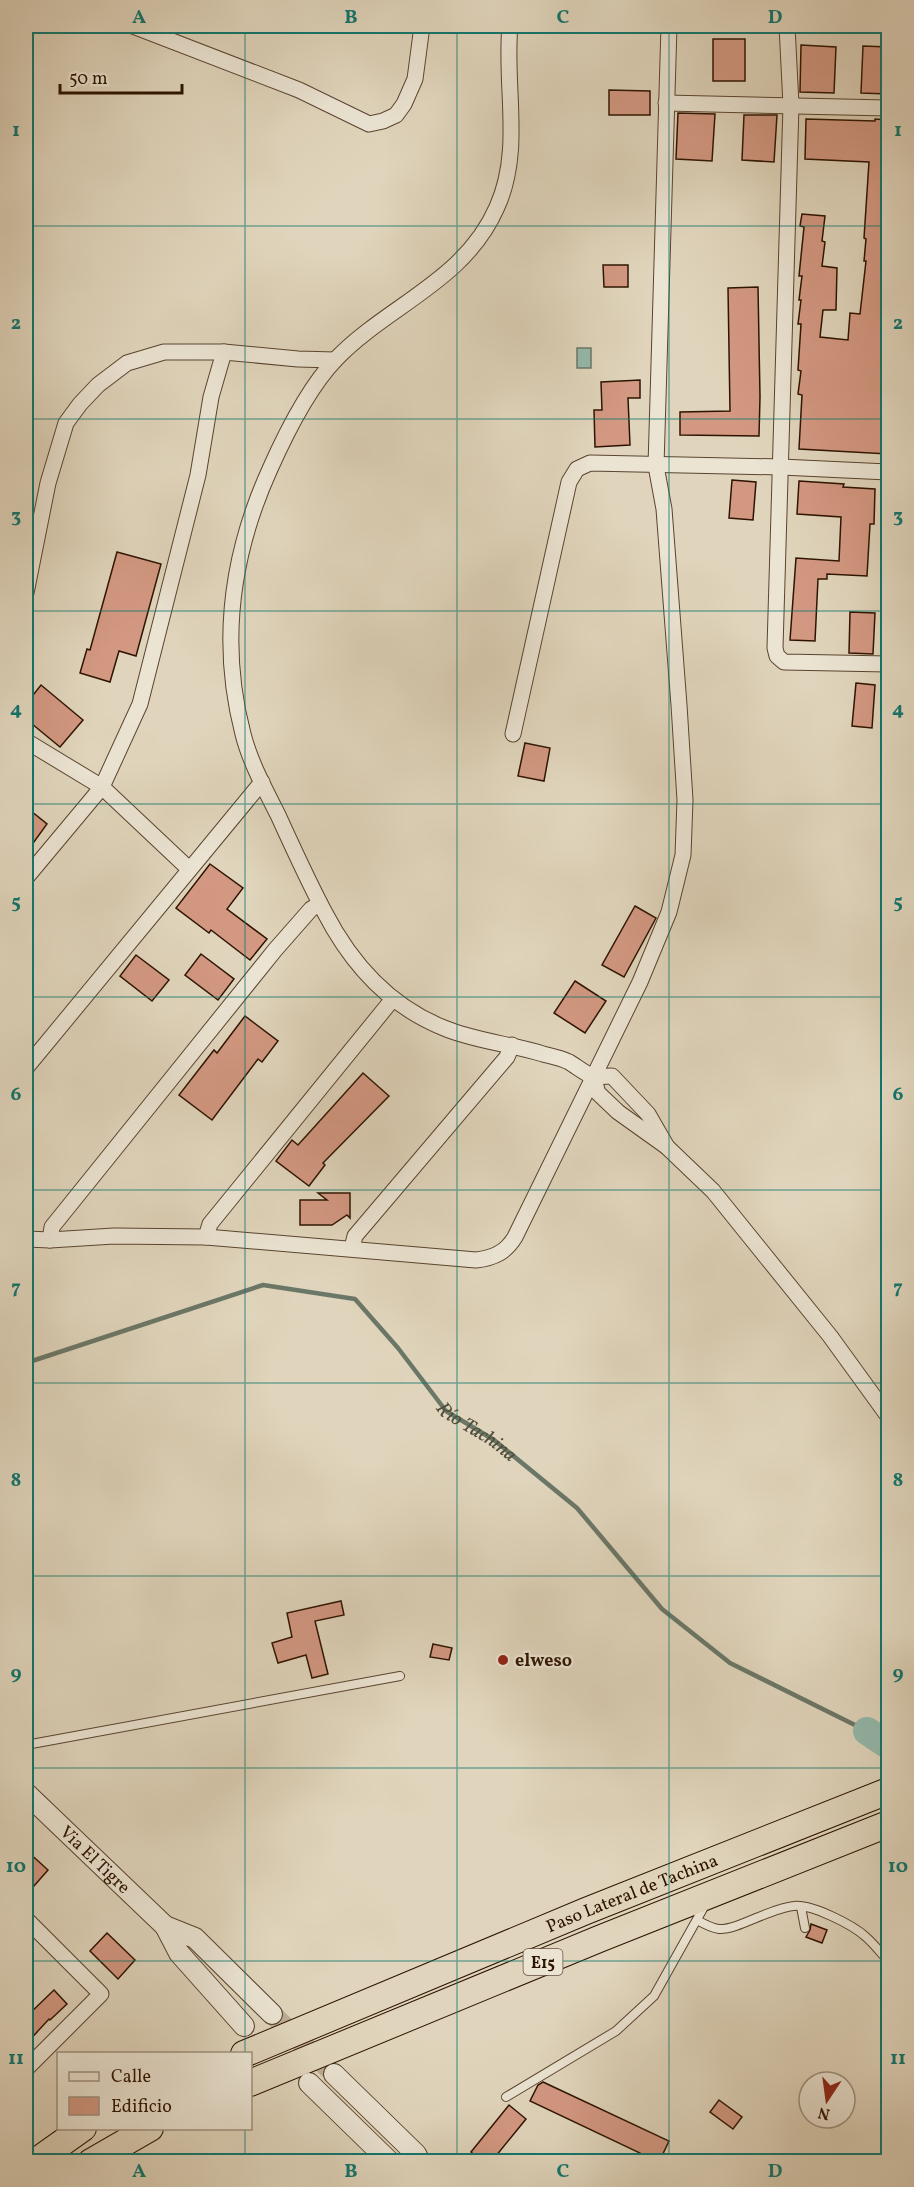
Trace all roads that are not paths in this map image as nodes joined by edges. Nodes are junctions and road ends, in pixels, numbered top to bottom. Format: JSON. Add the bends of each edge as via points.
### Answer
{"nodes":[{"id":1,"x":133,"y":26,"type":"edge"},
{"id":2,"x":422,"y":26,"type":"edge"},
{"id":3,"x":510,"y":26,"type":"edge"},
{"id":4,"x":669,"y":26,"type":"edge"},
{"id":5,"x":787,"y":26,"type":"edge"},
{"id":6,"x":666,"y":103,"type":"junction"},
{"id":7,"x":792,"y":105,"type":"junction"},
{"id":8,"x":888,"y":108,"type":"edge"},
{"id":9,"x":224,"y":352,"type":"junction"},
{"id":10,"x":335,"y":360,"type":"junction"},
{"id":11,"x":656,"y":466,"type":"junction"},
{"id":12,"x":781,"y":467,"type":"junction"},
{"id":13,"x":888,"y":472,"type":"edge"},
{"id":14,"x":26,"y":593,"type":"edge"},
{"id":15,"x":888,"y":664,"type":"edge"},
{"id":16,"x":513,"y":734,"type":"dead end"},
{"id":17,"x":26,"y":741,"type":"edge"},
{"id":18,"x":262,"y":782,"type":"junction"},
{"id":19,"x":102,"y":787,"type":"junction"},
{"id":20,"x":189,"y":869,"type":"junction"},
{"id":21,"x":26,"y":878,"type":"edge"},
{"id":22,"x":320,"y":904,"type":"junction"},
{"id":23,"x":392,"y":1000,"type":"junction"},
{"id":24,"x":512,"y":1045,"type":"junction"},
{"id":25,"x":26,"y":1068,"type":"edge"},
{"id":26,"x":593,"y":1076,"type":"junction"},
{"id":27,"x":667,"y":1147,"type":"junction"},
{"id":28,"x":206,"y":1237,"type":"junction"},
{"id":29,"x":26,"y":1239,"type":"edge"},
{"id":30,"x":50,"y":1240,"type":"junction"},
{"id":31,"x":351,"y":1248,"type":"junction"},
{"id":32,"x":888,"y":1416,"type":"edge"},
{"id":33,"x":400,"y":1676,"type":"dead end"},
{"id":34,"x":26,"y":1745,"type":"edge"},
{"id":35,"x":888,"y":1791,"type":"edge"},
{"id":36,"x":26,"y":1794,"type":"edge"},
{"id":37,"x":888,"y":1824,"type":"edge"},
{"id":38,"x":739,"y":1851,"type":"junction"},
{"id":39,"x":750,"y":1878,"type":"junction"},
{"id":40,"x":712,"y":1893,"type":"junction"},
{"id":41,"x":801,"y":1907,"type":"junction"},
{"id":42,"x":26,"y":1919,"type":"edge"},
{"id":43,"x":697,"y":1920,"type":"junction"},
{"id":44,"x":165,"y":1926,"type":"junction"},
{"id":45,"x":805,"y":1928,"type":"dead end"},
{"id":46,"x":888,"y":1961,"type":"edge"},
{"id":47,"x":272,"y":2014,"type":"tunnel mouth"},
{"id":48,"x":244,"y":2026,"type":"dead end"},
{"id":49,"x":249,"y":2052,"type":"edge"},
{"id":50,"x":26,"y":2069,"type":"edge"},
{"id":51,"x":334,"y":2074,"type":"tunnel mouth"},
{"id":52,"x":252,"y":2082,"type":"edge"},
{"id":53,"x":309,"y":2083,"type":"dead end"},
{"id":54,"x":506,"y":2097,"type":"dead end"},
{"id":55,"x":80,"y":2130,"type":"edge"},
{"id":56,"x":147,"y":2130,"type":"edge"},
{"id":57,"x":35,"y":2162,"type":"edge"},
{"id":58,"x":91,"y":2162,"type":"edge"},
{"id":59,"x":390,"y":2162,"type":"edge"},
{"id":60,"x":420,"y":2162,"type":"edge"}],
"edges":[{"from":1,"to":2,"type":"street","via":[[299,90],[369,124],[396,115],[404,104],[415,79]]},
{"from":3,"to":10,"type":"street","via":[[507,53],[512,135],[497,207],[460,262]]},
{"from":4,"to":6,"type":"street"},
{"from":5,"to":7,"type":"street"},
{"from":6,"to":7,"type":"street"},
{"from":6,"to":11,"type":"street"},
{"from":7,"to":8,"type":"street"},
{"from":7,"to":12,"type":"street"},
{"from":9,"to":10,"type":"street"},
{"from":9,"to":14,"type":"street","via":[[164,352],[127,363],[80,404],[66,423],[48,483]]},
{"from":9,"to":19,"type":"street","via":[[211,398],[198,475],[140,704]]},
{"from":10,"to":18,"type":"street","via":[[311,392],[274,459],[255,502],[237,561],[230,646],[235,695],[244,737]]},
{"from":11,"to":12,"type":"street"},
{"from":11,"to":16,"type":"street","via":[[590,463],[578,469],[569,482]]},
{"from":11,"to":26,"type":"street","via":[[664,509],[679,705],[685,800],[683,855],[669,912]]},
{"from":12,"to":13,"type":"street"},
{"from":12,"to":15,"type":"street","via":[[777,656],[784,662]]},
{"from":17,"to":19,"type":"street"},
{"from":18,"to":20,"type":"street"},
{"from":18,"to":22,"type":"street"},
{"from":19,"to":20,"type":"street"},
{"from":19,"to":21,"type":"street"},
{"from":20,"to":25,"type":"street"},
{"from":22,"to":23,"type":"street","via":[[368,977]]},
{"from":22,"to":30,"type":"street","via":[[275,950],[52,1227]]},
{"from":23,"to":24,"type":"street","via":[[446,1029]]},
{"from":23,"to":28,"type":"street","via":[[210,1224]]},
{"from":24,"to":26,"type":"street","via":[[567,1061]]},
{"from":24,"to":31,"type":"street","via":[[507,1057],[355,1236]]},
{"from":26,"to":27,"type":"street","via":[[598,1093]]},
{"from":26,"to":27,"type":"street","via":[[612,1076],[617,1080],[648,1114]]},
{"from":26,"to":31,"type":"street","via":[[515,1237],[501,1252],[476,1260]]},
{"from":27,"to":32,"type":"street","via":[[713,1191],[824,1328]]},
{"from":28,"to":30,"type":"street"},
{"from":28,"to":31,"type":"street"},
{"from":29,"to":30,"type":"street"},
{"from":33,"to":34,"type":"lane"},
{"from":35,"to":38,"type":"highway","name":"Paso Lateral de Tachina","number":"E15"},
{"from":36,"to":44,"type":"street","name":"Via El Tigre"},
{"from":37,"to":39,"type":"highway","name":"Paso Lateral de Tachina","number":"E15"},
{"from":38,"to":39,"type":"highway"},
{"from":38,"to":49,"type":"highway","name":"Paso Lateral de Tachina","number":"E15"},
{"from":39,"to":40,"type":"highway","name":"Paso Lateral de Tachina","number":"E15"},
{"from":40,"to":43,"type":"lane"},
{"from":40,"to":52,"type":"highway","name":"Paso Lateral de Tachina","number":"E15"},
{"from":41,"to":43,"type":"lane","via":[[765,1912],[719,1929]]},
{"from":41,"to":45,"type":"lane"},
{"from":41,"to":46,"type":"lane","via":[[825,1914],[864,1935]]},
{"from":42,"to":50,"type":"street","via":[[101,1994]]},
{"from":43,"to":54,"type":"lane","via":[[654,1996],[616,2031]]},
{"from":44,"to":47,"type":"street","name":"Via El Tigre","via":[[195,1938]]},
{"from":44,"to":48,"type":"street","name":"Via El Tigre","via":[[179,1953]]},
{"from":51,"to":60,"type":"street"},
{"from":53,"to":59,"type":"street"},
{"from":55,"to":57,"type":"highway"},
{"from":56,"to":58,"type":"highway"}]}
